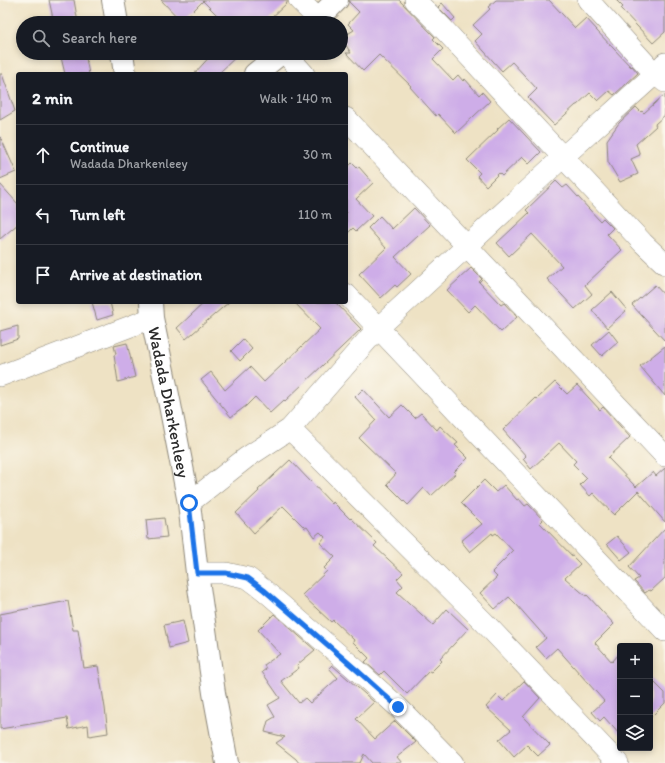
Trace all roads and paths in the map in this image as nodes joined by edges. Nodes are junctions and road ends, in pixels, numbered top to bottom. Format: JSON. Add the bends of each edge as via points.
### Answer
{"nodes":[{"id":1,"x":113,"y":0,"type":"edge"},
{"id":2,"x":300,"y":0,"type":"edge"},
{"id":3,"x":338,"y":0,"type":"edge"},
{"id":4,"x":415,"y":0,"type":"edge"},
{"id":5,"x":588,"y":0,"type":"edge"},
{"id":6,"x":116,"y":16,"type":"edge"},
{"id":7,"x":312,"y":16,"type":"edge"},
{"id":8,"x":321,"y":16,"type":"edge"},
{"id":9,"x":123,"y":60,"type":"edge"},
{"id":10,"x":272,"y":60,"type":"edge"},
{"id":11,"x":291,"y":60,"type":"edge"},
{"id":12,"x":126,"y":72,"type":"edge"},
{"id":13,"x":257,"y":72,"type":"edge"},
{"id":14,"x":302,"y":72,"type":"edge"},
{"id":15,"x":662,"y":73,"type":"edge"},
{"id":16,"x":348,"y":120,"type":"edge"},
{"id":17,"x":563,"y":157,"type":"junction"},
{"id":18,"x":467,"y":246,"type":"junction"},
{"id":19,"x":665,"y":264,"type":"edge"},
{"id":20,"x":348,"y":296,"type":"edge"},
{"id":21,"x":151,"y":310,"type":"edge"},
{"id":22,"x":378,"y":328,"type":"junction"},
{"id":23,"x":0,"y":376,"type":"edge"},
{"id":24,"x":290,"y":429,"type":"junction"},
{"id":25,"x":665,"y":456,"type":"edge"},
{"id":26,"x":189,"y":503,"type":"junction"},
{"id":27,"x":197,"y":573,"type":"junction"},
{"id":28,"x":665,"y":631,"type":"edge"},
{"id":29,"x":227,"y":763,"type":"edge"},
{"id":30,"x":453,"y":763,"type":"edge"},
{"id":31,"x":618,"y":763,"type":"edge"}],
"edges":[{"from":1,"to":6,"type":"main road"},
{"from":2,"to":7,"type":"street"},
{"from":3,"to":8,"type":"main road"},
{"from":4,"to":17,"type":"street"},
{"from":5,"to":15,"type":"street"},
{"from":9,"to":12,"type":"main road"},
{"from":10,"to":13,"type":"main road"},
{"from":11,"to":14,"type":"street"},
{"from":15,"to":17,"type":"street"},
{"from":16,"to":18,"type":"street"},
{"from":17,"to":18,"type":"street"},
{"from":17,"to":19,"type":"street"},
{"from":18,"to":22,"type":"street"},
{"from":18,"to":25,"type":"street"},
{"from":20,"to":22,"type":"street"},
{"from":21,"to":23,"type":"street"},
{"from":21,"to":26,"type":"main road","name":"Wadada Dharkenleey"},
{"from":22,"to":24,"type":"street"},
{"from":22,"to":28,"type":"street"},
{"from":24,"to":26,"type":"street","via":[[246,458]]},
{"from":24,"to":31,"type":"street","via":[[483,621]]},
{"from":26,"to":27,"type":"main road","name":"Wadada Dharkenleey"},
{"from":27,"to":29,"type":"main road","name":"Wadada Dharkenleey"},
{"from":27,"to":30,"type":"street","via":[[226,573],[248,578],[398,707]]}]}
